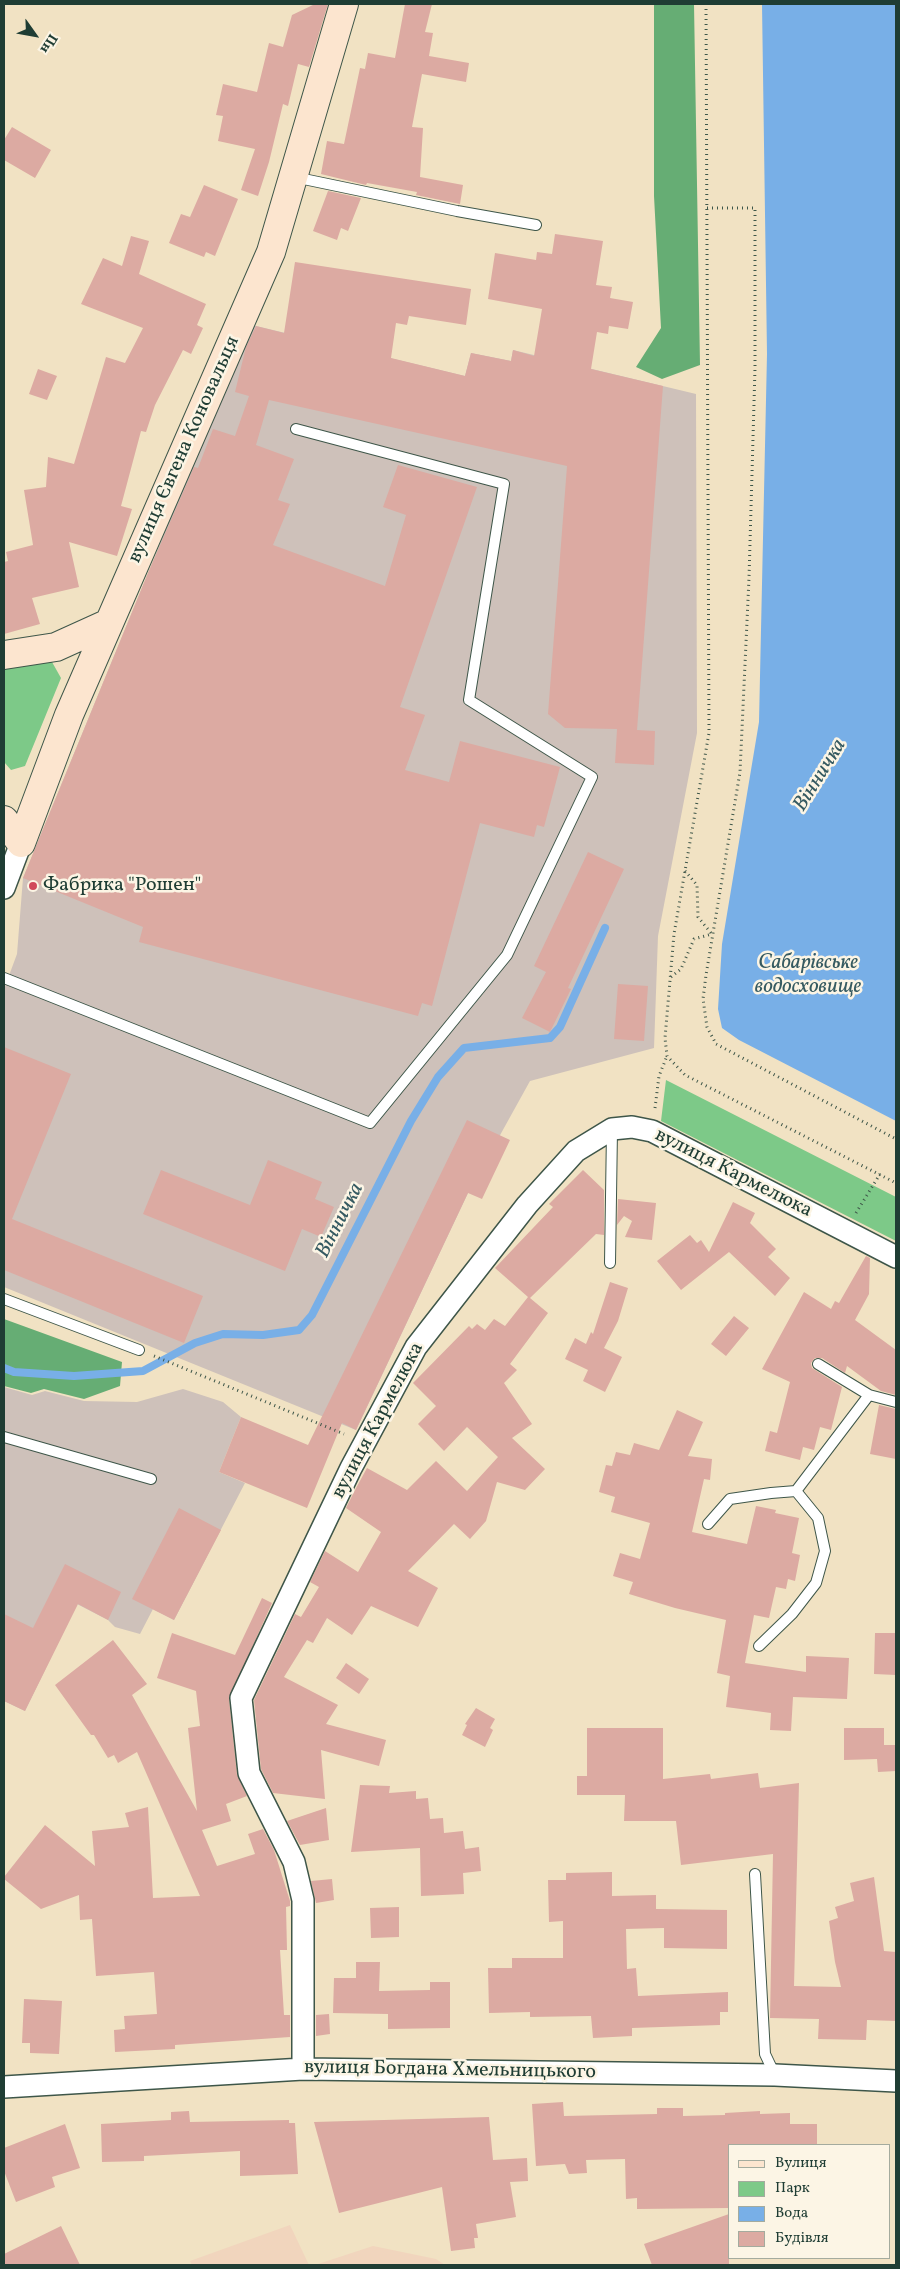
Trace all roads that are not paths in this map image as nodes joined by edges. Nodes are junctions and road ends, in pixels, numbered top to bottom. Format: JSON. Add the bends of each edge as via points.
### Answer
{"nodes":[{"id":1,"x":344,"y":4,"type":"edge"},
{"id":2,"x":293,"y":177,"type":"junction"},
{"id":3,"x":536,"y":225,"type":"dead end"},
{"id":4,"x":296,"y":429,"type":"dead end"},
{"id":5,"x":109,"y":622,"type":"junction"},
{"id":6,"x":4,"y":655,"type":"edge"},
{"id":7,"x":4,"y":820,"type":"edge"},
{"id":8,"x":20,"y":843,"type":"junction"},
{"id":9,"x":4,"y":888,"type":"edge"},
{"id":10,"x":4,"y":978,"type":"edge"},
{"id":11,"x":612,"y":1129,"type":"junction"},
{"id":12,"x":896,"y":1257,"type":"edge"},
{"id":13,"x":610,"y":1263,"type":"dead end"},
{"id":14,"x":4,"y":1299,"type":"edge"},
{"id":15,"x":139,"y":1350,"type":"road end"},
{"id":16,"x":818,"y":1364,"type":"dead end"},
{"id":17,"x":869,"y":1395,"type":"junction"},
{"id":18,"x":896,"y":1402,"type":"edge"},
{"id":19,"x":4,"y":1438,"type":"edge"},
{"id":20,"x":151,"y":1479,"type":"dead end"},
{"id":21,"x":796,"y":1491,"type":"junction"},
{"id":22,"x":708,"y":1524,"type":"dead end"},
{"id":23,"x":760,"y":1646,"type":"dead end"},
{"id":24,"x":755,"y":1874,"type":"dead end"},
{"id":25,"x":303,"y":2069,"type":"junction"},
{"id":26,"x":774,"y":2075,"type":"junction"},
{"id":27,"x":896,"y":2081,"type":"edge"},
{"id":28,"x":4,"y":2087,"type":"edge"}],
"edges":[{"from":1,"to":2,"type":"street","name":"вулиця Євгена Коновальця"},
{"from":2,"to":3,"type":"lane"},
{"from":2,"to":5,"type":"street","name":"вулиця Євгена Коновальця","via":[[271,252]]},
{"from":4,"to":10,"type":"lane","via":[[504,484],[469,700],[592,777],[508,955],[370,1123]]},
{"from":5,"to":6,"type":"street","via":[[56,647]]},
{"from":5,"to":8,"type":"street","name":"вулиця Євгена Коновальця"},
{"from":7,"to":8,"type":"street"},
{"from":8,"to":9,"type":"street","name":"вулиця Євгена Коновальця"},
{"from":11,"to":12,"type":"street","name":"вулиця Кармелюка","via":[[632,1127],[652,1131]]},
{"from":11,"to":13,"type":"lane"},
{"from":11,"to":25,"type":"street","name":"вулиця Кармелюка","via":[[576,1150],[527,1205],[416,1347],[351,1468],[241,1698],[249,1773],[294,1862],[303,1900]]},
{"from":14,"to":15,"type":"lane"},
{"from":16,"to":17,"type":"lane"},
{"from":17,"to":18,"type":"lane"},
{"from":17,"to":21,"type":"lane"},
{"from":19,"to":20,"type":"lane"},
{"from":21,"to":22,"type":"lane","via":[[730,1499]]},
{"from":21,"to":23,"type":"lane","via":[[818,1518],[825,1551],[816,1583],[792,1614]]},
{"from":24,"to":26,"type":"lane","via":[[765,2054]]},
{"from":25,"to":26,"type":"street","name":"вулиця Богдана Хмельницького"},
{"from":25,"to":28,"type":"street","name":"вулиця Богдана Хмельницького"},
{"from":26,"to":27,"type":"street","name":"вулиця Богдана Хмельницького"}]}
